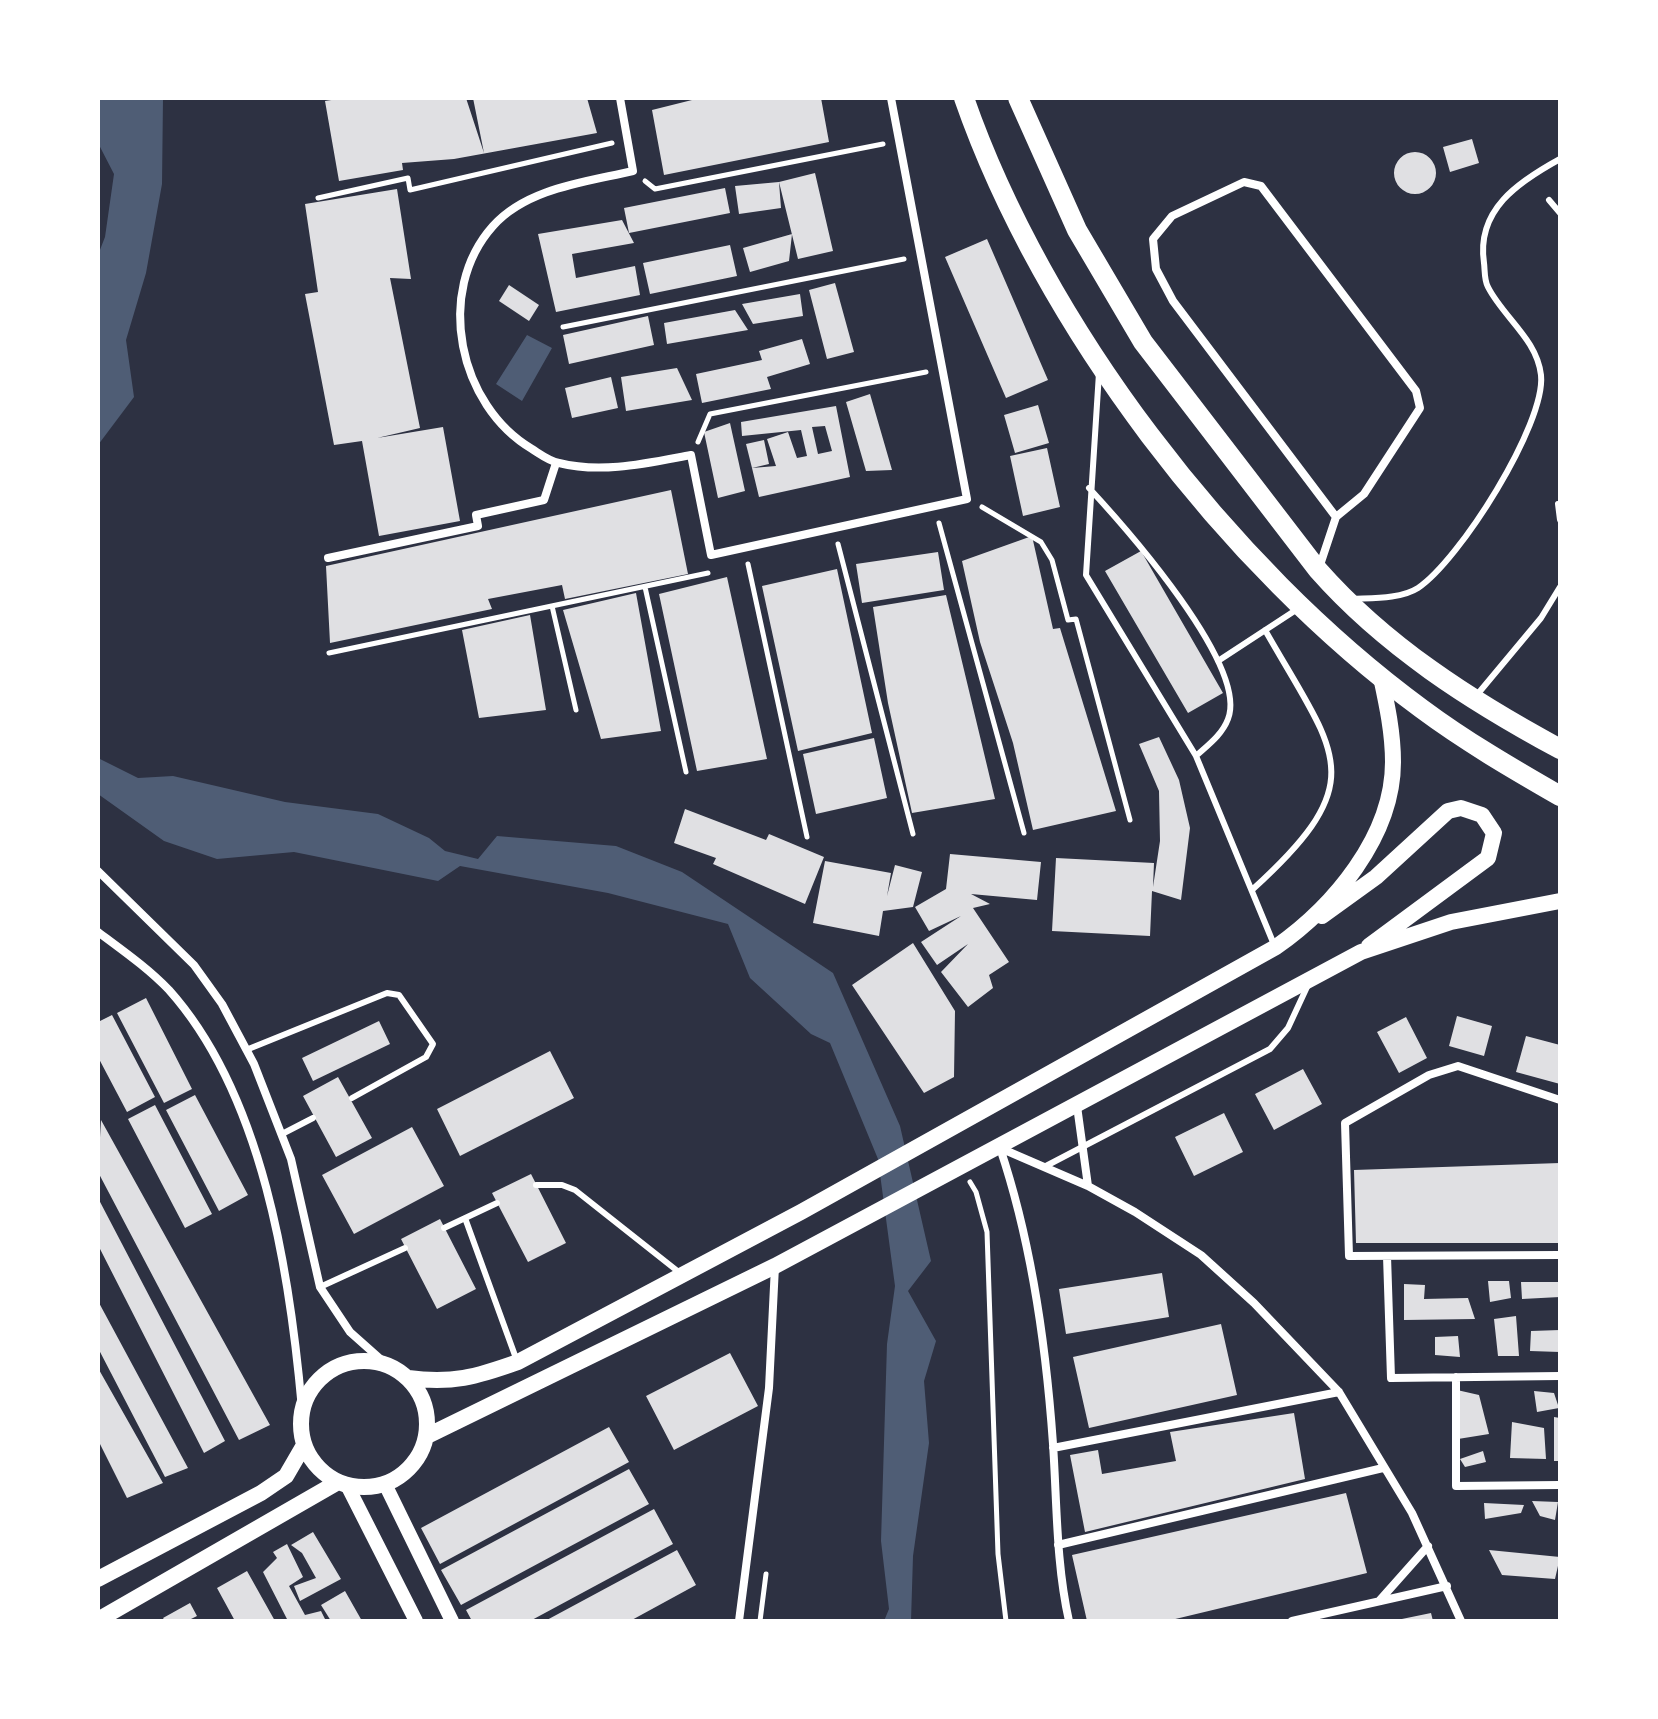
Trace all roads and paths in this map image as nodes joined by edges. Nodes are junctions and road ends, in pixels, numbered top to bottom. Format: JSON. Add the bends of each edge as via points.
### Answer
{"nodes":[{"id":1,"x":620,"y":98,"type":"edge"},
{"id":2,"x":891,"y":98,"type":"edge"},
{"id":3,"x":964,"y":98,"type":"edge"},
{"id":4,"x":1018,"y":98,"type":"edge"},
{"id":5,"x":628,"y":139,"type":"junction"},
{"id":6,"x":900,"y":141,"type":"junction"},
{"id":7,"x":1560,"y":159,"type":"edge"},
{"id":8,"x":633,"y":171,"type":"junction"},
{"id":9,"x":318,"y":198,"type":"dead end"},
{"id":10,"x":1549,"y":200,"type":"dead end"},
{"id":11,"x":1560,"y":213,"type":"edge"},
{"id":12,"x":921,"y":255,"type":"junction"},
{"id":13,"x":563,"y":327,"type":"dead end"},
{"id":14,"x":1100,"y":362,"type":"junction"},
{"id":15,"x":943,"y":369,"type":"junction"},
{"id":16,"x":691,"y":455,"type":"junction"},
{"id":17,"x":556,"y":463,"type":"junction"},
{"id":18,"x":1089,"y":488,"type":"junction"},
{"id":19,"x":967,"y":499,"type":"junction"},
{"id":20,"x":1558,"y":504,"type":"dead end"},
{"id":21,"x":935,"y":506,"type":"junction"},
{"id":22,"x":1336,"y":517,"type":"junction"},
{"id":23,"x":1560,"y":520,"type":"edge"},
{"id":24,"x":834,"y":528,"type":"junction"},
{"id":25,"x":745,"y":547,"type":"junction"},
{"id":26,"x":711,"y":555,"type":"junction"},
{"id":27,"x":328,"y":558,"type":"dead end"},
{"id":28,"x":1318,"y":570,"type":"junction"},
{"id":29,"x":645,"y":587,"type":"junction"},
{"id":30,"x":1560,"y":587,"type":"edge"},
{"id":31,"x":1345,"y":600,"type":"junction"},
{"id":32,"x":552,"y":606,"type":"junction"},
{"id":33,"x":1300,"y":607,"type":"junction"},
{"id":34,"x":1265,"y":630,"type":"junction"},
{"id":35,"x":329,"y":653,"type":"dead end"},
{"id":36,"x":1218,"y":661,"type":"junction"},
{"id":37,"x":1381,"y":677,"type":"junction"},
{"id":38,"x":1474,"y":699,"type":"junction"},
{"id":39,"x":576,"y":710,"type":"dead end"},
{"id":40,"x":1560,"y":749,"type":"edge"},
{"id":41,"x":1196,"y":756,"type":"junction"},
{"id":42,"x":686,"y":772,"type":"dead end"},
{"id":43,"x":1560,"y":796,"type":"edge"},
{"id":44,"x":1130,"y":820,"type":"dead end"},
{"id":45,"x":1024,"y":833,"type":"dead end"},
{"id":46,"x":913,"y":834,"type":"dead end"},
{"id":47,"x":807,"y":837,"type":"dead end"},
{"id":48,"x":98,"y":871,"type":"edge"},
{"id":49,"x":1253,"y":889,"type":"junction"},
{"id":50,"x":1560,"y":901,"type":"edge"},
{"id":51,"x":1302,"y":929,"type":"junction"},
{"id":52,"x":98,"y":932,"type":"edge"},
{"id":53,"x":1276,"y":947,"type":"junction"},
{"id":54,"x":1361,"y":952,"type":"junction"},
{"id":55,"x":1311,"y":977,"type":"junction"},
{"id":56,"x":246,"y":1050,"type":"junction"},
{"id":57,"x":352,"y":1098,"type":"dead end"},
{"id":58,"x":1560,"y":1100,"type":"edge"},
{"id":59,"x":1077,"y":1106,"type":"junction"},
{"id":60,"x":313,"y":1118,"type":"dead end"},
{"id":61,"x":282,"y":1134,"type":"junction"},
{"id":62,"x":1082,"y":1147,"type":"junction"},
{"id":63,"x":1000,"y":1148,"type":"junction"},
{"id":64,"x":1044,"y":1167,"type":"junction"},
{"id":65,"x":970,"y":1182,"type":"dead end"},
{"id":66,"x":536,"y":1185,"type":"dead end"},
{"id":67,"x":1088,"y":1186,"type":"junction"},
{"id":68,"x":497,"y":1203,"type":"dead end"},
{"id":69,"x":465,"y":1218,"type":"junction"},
{"id":70,"x":444,"y":1228,"type":"dead end"},
{"id":71,"x":405,"y":1248,"type":"dead end"},
{"id":72,"x":1560,"y":1255,"type":"edge"},
{"id":73,"x":1387,"y":1256,"type":"junction"},
{"id":74,"x":775,"y":1266,"type":"junction"},
{"id":75,"x":683,"y":1275,"type":"junction"},
{"id":76,"x":320,"y":1287,"type":"junction"},
{"id":77,"x":518,"y":1362,"type":"junction"},
{"id":78,"x":386,"y":1364,"type":"junction"},
{"id":79,"x":1560,"y":1376,"type":"edge"},
{"id":80,"x":1456,"y":1377,"type":"junction"},
{"id":81,"x":408,"y":1378,"type":"junction"},
{"id":82,"x":1339,"y":1392,"type":"junction"},
{"id":83,"x":302,"y":1409,"type":"junction"},
{"id":84,"x":427,"y":1436,"type":"junction"},
{"id":85,"x":304,"y":1445,"type":"junction"},
{"id":86,"x":1053,"y":1448,"type":"junction"},
{"id":87,"x":1383,"y":1468,"type":"junction"},
{"id":88,"x":343,"y":1483,"type":"junction"},
{"id":89,"x":385,"y":1484,"type":"junction"},
{"id":90,"x":1560,"y":1485,"type":"edge"},
{"id":91,"x":1058,"y":1545,"type":"junction"},
{"id":92,"x":1428,"y":1546,"type":"junction"},
{"id":93,"x":98,"y":1579,"type":"edge"},
{"id":94,"x":1447,"y":1586,"type":"junction"},
{"id":95,"x":1380,"y":1601,"type":"junction"},
{"id":96,"x":98,"y":1620,"type":"edge"},
{"id":97,"x":416,"y":1621,"type":"edge"},
{"id":98,"x":452,"y":1621,"type":"edge"},
{"id":99,"x":739,"y":1621,"type":"edge"},
{"id":100,"x":1006,"y":1621,"type":"edge"},
{"id":101,"x":1069,"y":1621,"type":"edge"},
{"id":102,"x":1292,"y":1621,"type":"edge"},
{"id":103,"x":1461,"y":1621,"type":"edge"}],
"edges":[{"from":1,"to":5,"type":"street"},
{"from":2,"to":6,"type":"street"},
{"from":3,"to":14,"type":"highway","via":[[1002,193]]},
{"from":4,"to":28,"type":"highway","via":[[1077,230],[1143,342]]},
{"from":5,"to":8,"type":"street"},
{"from":5,"to":9,"type":"path","via":[[410,190],[408,178]]},
{"from":6,"to":8,"type":"path","via":[[655,189]]},
{"from":6,"to":12,"type":"street"},
{"from":7,"to":31,"type":"lane","via":[[1525,178],[1490,213],[1481,244],[1487,286],[1528,340],[1541,376],[1531,425],[1490,501],[1449,560],[1417,589]]},
{"from":8,"to":17,"type":"street","via":[[527,201],[493,226],[464,287],[460,326],[465,361],[477,391],[513,438]]},
{"from":10,"to":11,"type":"lane"},
{"from":12,"to":13,"type":"path"},
{"from":12,"to":15,"type":"street"},
{"from":14,"to":18,"type":"lane"},
{"from":14,"to":33,"type":"highway","via":[[1178,469]]},
{"from":15,"to":16,"type":"path","via":[[710,414]]},
{"from":15,"to":19,"type":"street"},
{"from":16,"to":17,"type":"street","via":[[631,466]]},
{"from":16,"to":26,"type":"street"},
{"from":17,"to":27,"type":"street","via":[[544,500],[476,515],[478,526]]},
{"from":18,"to":36,"type":"lane","via":[[1157,564]]},
{"from":18,"to":41,"type":"lane","via":[[1085,562],[1090,586]]},
{"from":19,"to":21,"type":"street"},
{"from":19,"to":44,"type":"path","via":[[1041,542],[1052,560],[1068,620],[1076,619]]},
{"from":20,"to":23,"type":"lane"},
{"from":21,"to":24,"type":"street"},
{"from":21,"to":45,"type":"path"},
{"from":22,"to":22,"type":"street","via":[[1173,301],[1156,269],[1153,239],[1172,216],[1244,182],[1261,186],[1416,391],[1420,408],[1364,494]]},
{"from":22,"to":28,"type":"street"},
{"from":24,"to":25,"type":"street"},
{"from":24,"to":46,"type":"path"},
{"from":25,"to":26,"type":"street"},
{"from":25,"to":47,"type":"path"},
{"from":26,"to":29,"type":"path","via":[[715,572]]},
{"from":28,"to":31,"type":"highway"},
{"from":29,"to":32,"type":"path"},
{"from":29,"to":42,"type":"path"},
{"from":30,"to":38,"type":"lane"},
{"from":31,"to":38,"type":"highway"},
{"from":32,"to":35,"type":"path"},
{"from":32,"to":39,"type":"path"},
{"from":33,"to":34,"type":"lane"},
{"from":33,"to":37,"type":"highway"},
{"from":34,"to":36,"type":"lane"},
{"from":34,"to":49,"type":"lane","via":[[1323,732],[1334,766],[1329,796],[1315,825]]},
{"from":36,"to":41,"type":"lane","via":[[1230,693],[1229,717]]},
{"from":37,"to":43,"type":"highway","via":[[1423,710]]},
{"from":37,"to":51,"type":"main road","via":[[1393,765],[1385,806],[1358,865]]},
{"from":38,"to":40,"type":"highway"},
{"from":41,"to":49,"type":"lane"},
{"from":48,"to":56,"type":"street","via":[[194,965]]},
{"from":49,"to":53,"type":"lane"},
{"from":50,"to":54,"type":"main road","via":[[1451,922]]},
{"from":51,"to":53,"type":"main road"},
{"from":51,"to":54,"type":"main road","via":[[1376,877],[1448,811],[1461,808],[1482,815],[1494,833],[1488,858]]},
{"from":52,"to":83,"type":"street","via":[[168,989],[246,1117],[281,1265]]},
{"from":53,"to":75,"type":"main road"},
{"from":54,"to":55,"type":"main road"},
{"from":55,"to":59,"type":"main road"},
{"from":55,"to":62,"type":"lane","via":[[1288,1028],[1270,1049]]},
{"from":56,"to":57,"type":"lane","via":[[387,993],[399,995],[433,1044],[426,1057]]},
{"from":56,"to":61,"type":"street"},
{"from":58,"to":73,"type":"street","via":[[1458,1066],[1429,1075],[1345,1123],[1349,1256]]},
{"from":59,"to":62,"type":"street"},
{"from":59,"to":63,"type":"main road"},
{"from":60,"to":61,"type":"lane"},
{"from":61,"to":76,"type":"street"},
{"from":62,"to":64,"type":"lane"},
{"from":62,"to":67,"type":"street"},
{"from":63,"to":64,"type":"street"},
{"from":63,"to":74,"type":"main road"},
{"from":63,"to":86,"type":"street","via":[[1043,1342]]},
{"from":64,"to":67,"type":"street"},
{"from":65,"to":100,"type":"path","via":[[987,1232],[998,1554]]},
{"from":66,"to":75,"type":"lane","via":[[575,1190]]},
{"from":67,"to":82,"type":"street","via":[[1201,1255]]},
{"from":68,"to":69,"type":"lane"},
{"from":69,"to":70,"type":"lane"},
{"from":69,"to":77,"type":"lane"},
{"from":71,"to":76,"type":"lane"},
{"from":72,"to":73,"type":"street"},
{"from":73,"to":80,"type":"street","via":[[1391,1378]]},
{"from":74,"to":84,"type":"main road"},
{"from":74,"to":99,"type":"street","via":[[769,1388]]},
{"from":75,"to":77,"type":"main road"},
{"from":76,"to":78,"type":"street","via":[[350,1332]]},
{"from":77,"to":81,"type":"main road","via":[[444,1383]]},
{"from":78,"to":81,"type":"main road"},
{"from":78,"to":83,"type":"main road","via":[[351,1362],[334,1368],[309,1392]]},
{"from":79,"to":80,"type":"street"},
{"from":80,"to":90,"type":"street","via":[[1456,1486]]},
{"from":81,"to":84,"type":"main road","via":[[425,1405]]},
{"from":82,"to":86,"type":"street"},
{"from":82,"to":87,"type":"street"},
{"from":83,"to":85,"type":"main road"},
{"from":84,"to":89,"type":"main road","via":[[419,1456]]},
{"from":85,"to":88,"type":"main road","via":[[317,1467]]},
{"from":85,"to":93,"type":"main road","via":[[286,1476],[261,1493]]},
{"from":86,"to":91,"type":"street"},
{"from":87,"to":91,"type":"street"},
{"from":87,"to":92,"type":"street"},
{"from":88,"to":89,"type":"main road"},
{"from":88,"to":96,"type":"main road"},
{"from":88,"to":97,"type":"street"},
{"from":89,"to":98,"type":"street"},
{"from":91,"to":101,"type":"street"},
{"from":92,"to":94,"type":"street"},
{"from":92,"to":95,"type":"street"},
{"from":94,"to":95,"type":"street"},
{"from":94,"to":103,"type":"street"},
{"from":95,"to":102,"type":"street"}]}
